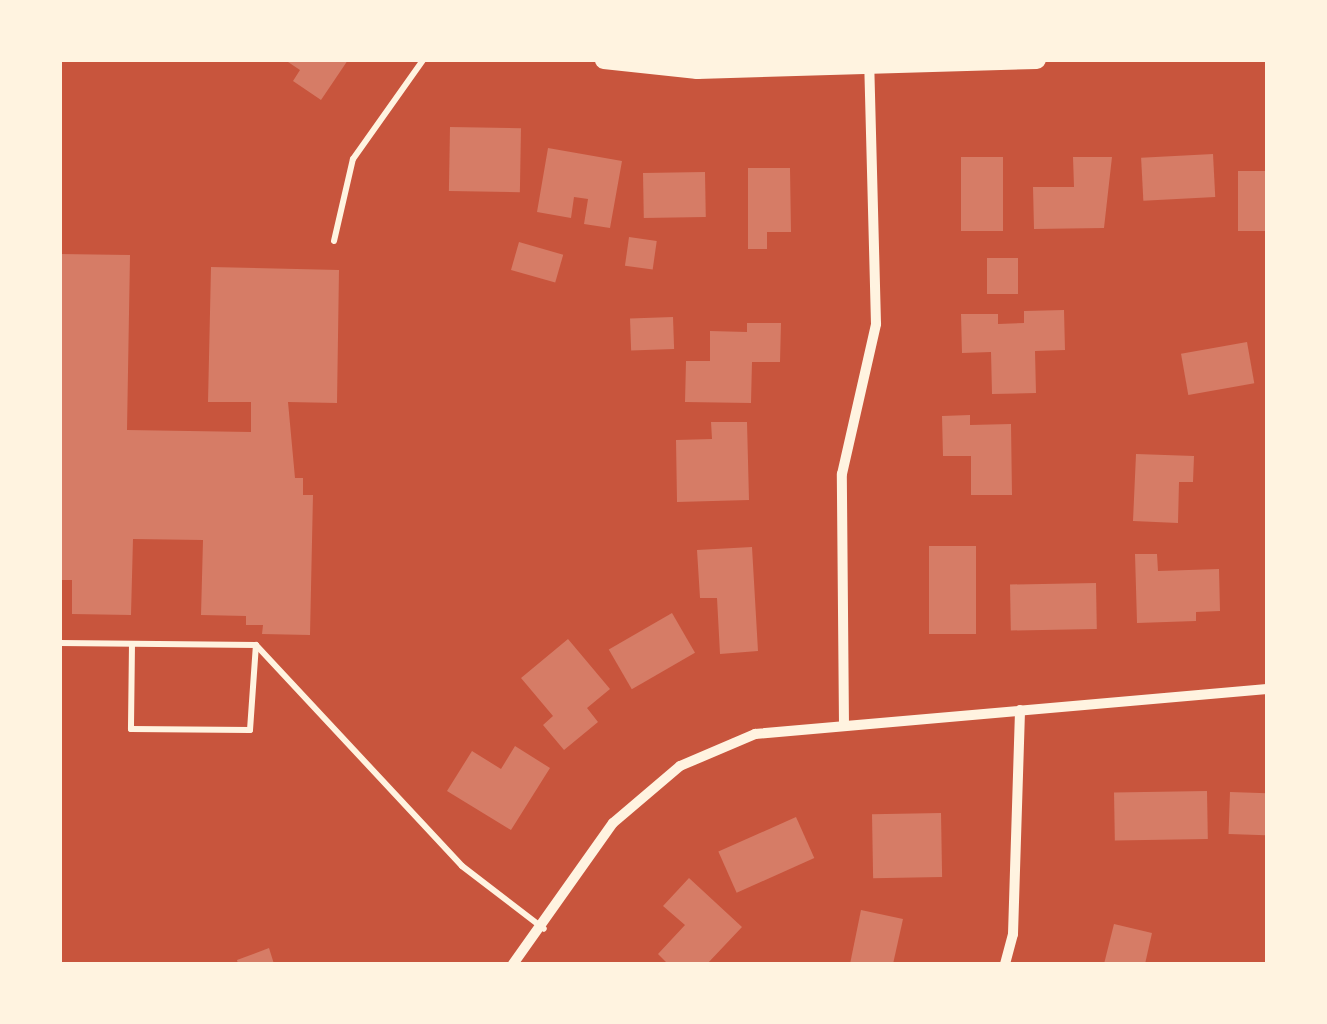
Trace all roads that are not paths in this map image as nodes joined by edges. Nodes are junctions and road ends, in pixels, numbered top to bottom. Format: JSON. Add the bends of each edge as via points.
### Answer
{"nodes":[{"id":1,"x":423,"y":60,"type":"edge"},
{"id":2,"x":604,"y":60,"type":"edge"},
{"id":3,"x":1037,"y":60,"type":"edge"},
{"id":4,"x":869,"y":64,"type":"junction"},
{"id":5,"x":334,"y":241,"type":"dead end"},
{"id":6,"x":60,"y":642,"type":"edge"},
{"id":7,"x":132,"y":644,"type":"junction"},
{"id":8,"x":256,"y":645,"type":"junction"},
{"id":9,"x":1267,"y":690,"type":"edge"},
{"id":10,"x":1020,"y":710,"type":"junction"},
{"id":11,"x":844,"y":726,"type":"junction"},
{"id":12,"x":544,"y":930,"type":"junction"},
{"id":13,"x":514,"y":964,"type":"edge"},
{"id":14,"x":1005,"y":964,"type":"edge"}],
"edges":[{"from":1,"to":5,"type":"lane","via":[[353,159]]},
{"from":2,"to":4,"type":"street","via":[[696,70]]},
{"from":3,"to":4,"type":"street"},
{"from":4,"to":11,"type":"street","via":[[876,324],[842,474]]},
{"from":6,"to":7,"type":"lane"},
{"from":7,"to":8,"type":"lane"},
{"from":7,"to":8,"type":"lane","via":[[131,729],[230,730],[250,730]]},
{"from":8,"to":12,"type":"lane","via":[[462,866]]},
{"from":9,"to":10,"type":"street"},
{"from":10,"to":11,"type":"street"},
{"from":10,"to":14,"type":"street","via":[[1013,934]]},
{"from":11,"to":12,"type":"street","via":[[755,734],[680,766],[613,824]]},
{"from":12,"to":13,"type":"street"}]}
